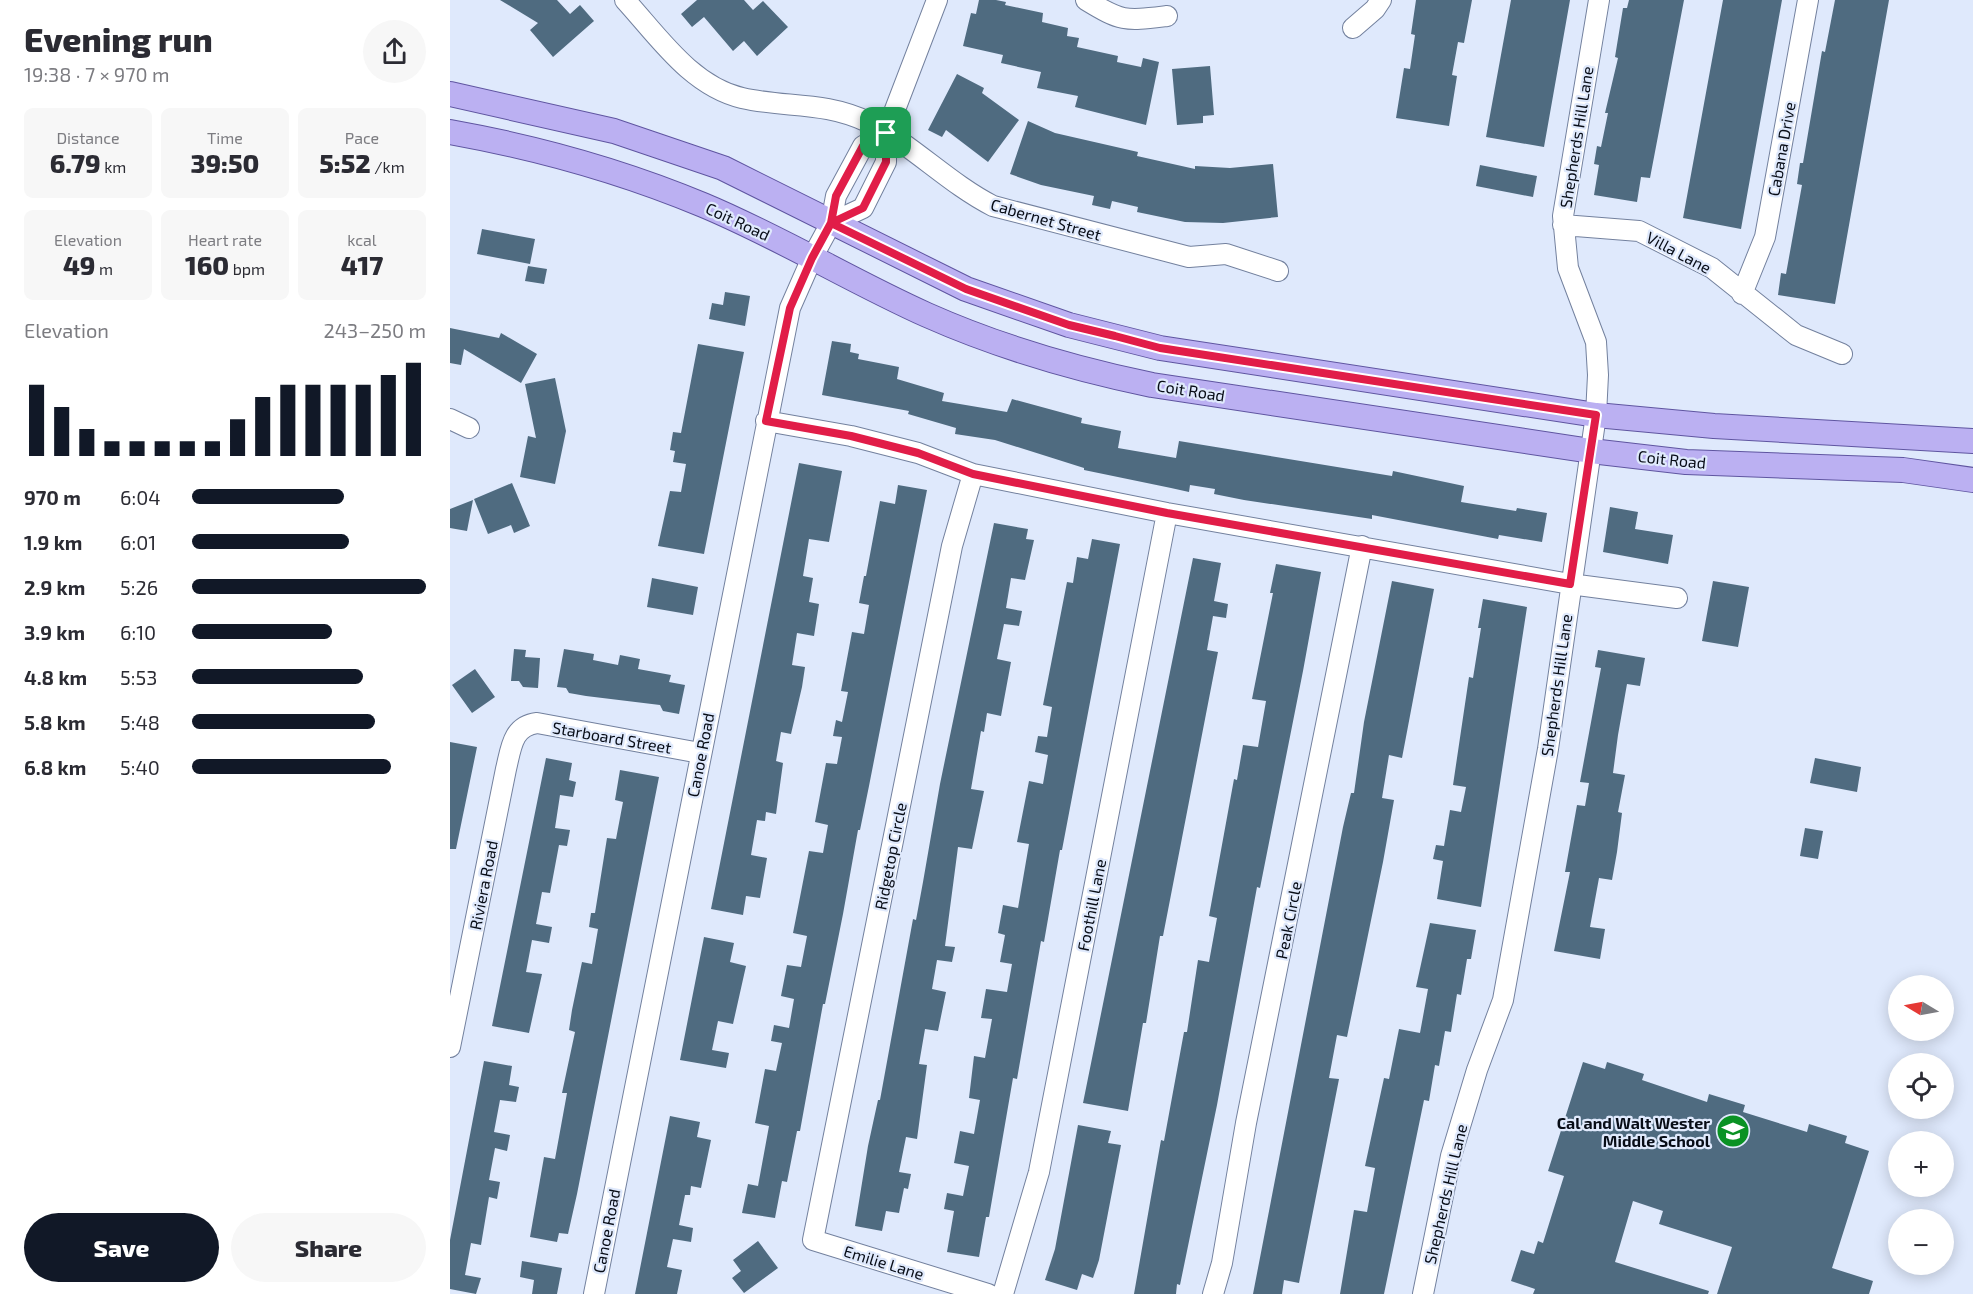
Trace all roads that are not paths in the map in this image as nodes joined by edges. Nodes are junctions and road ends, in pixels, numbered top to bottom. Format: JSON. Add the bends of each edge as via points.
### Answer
{"nodes":[{"id":1,"x":625,"y":0,"type":"edge"},
{"id":2,"x":938,"y":0,"type":"edge"},
{"id":3,"x":1086,"y":0,"type":"edge"},
{"id":4,"x":1381,"y":0,"type":"edge"},
{"id":5,"x":1599,"y":0,"type":"edge"},
{"id":6,"x":1808,"y":0,"type":"edge"},
{"id":7,"x":1167,"y":16,"type":"dead end"},
{"id":8,"x":1353,"y":28,"type":"dead end"},
{"id":9,"x":450,"y":94,"type":"edge"},
{"id":10,"x":450,"y":132,"type":"edge"},
{"id":11,"x":886,"y":133,"type":"junction"},
{"id":12,"x":831,"y":223,"type":"junction"},
{"id":13,"x":1563,"y":225,"type":"junction"},
{"id":14,"x":812,"y":258,"type":"junction"},
{"id":15,"x":1278,"y":271,"type":"dead end"},
{"id":16,"x":1742,"y":294,"type":"junction"},
{"id":17,"x":1842,"y":354,"type":"dead end"},
{"id":18,"x":1596,"y":415,"type":"junction"},
{"id":19,"x":450,"y":418,"type":"edge"},
{"id":20,"x":766,"y":421,"type":"junction"},
{"id":21,"x":469,"y":428,"type":"dead end"},
{"id":22,"x":1973,"y":441,"type":"edge"},
{"id":23,"x":1591,"y":451,"type":"junction"},
{"id":24,"x":973,"y":474,"type":"junction"},
{"id":25,"x":1973,"y":480,"type":"edge"},
{"id":26,"x":1167,"y":513,"type":"junction"},
{"id":27,"x":1362,"y":546,"type":"junction"},
{"id":28,"x":1570,"y":584,"type":"junction"},
{"id":29,"x":1677,"y":598,"type":"dead end"},
{"id":30,"x":523,"y":727,"type":"joint"},
{"id":31,"x":700,"y":753,"type":"junction"},
{"id":32,"x":450,"y":1047,"type":"edge"},
{"id":33,"x":813,"y":1240,"type":"joint"},
{"id":34,"x":594,"y":1294,"type":"edge"},
{"id":35,"x":988,"y":1294,"type":"edge"},
{"id":36,"x":1003,"y":1294,"type":"edge"},
{"id":37,"x":1213,"y":1294,"type":"edge"},
{"id":38,"x":1423,"y":1294,"type":"edge"}],
"edges":[{"from":1,"to":11,"type":"street","name":"Cabernet Street","via":[[698,79],[741,98],[819,105]]},
{"from":2,"to":11,"type":"street"},
{"from":3,"to":7,"type":"street","via":[[1115,18]]},
{"from":4,"to":8,"type":"street"},
{"from":5,"to":13,"type":"street","name":"Shepherds Hill Lane","via":[[1564,194]]},
{"from":6,"to":16,"type":"street","name":"Cabana Drive","via":[[1765,237]]},
{"from":9,"to":12,"type":"main road","via":[[614,131],[701,160]]},
{"from":10,"to":14,"type":"main road","name":"Coit Road","via":[[569,157],[617,172],[712,209]]},
{"from":11,"to":12,"type":"street","name":"Canoe Road","via":[[863,146],[836,196]]},
{"from":11,"to":12,"type":"street","via":[[886,162],[863,208]]},
{"from":11,"to":15,"type":"street","name":"Cabernet Street","via":[[926,159],[968,194],[993,206],[1189,257],[1226,254]]},
{"from":12,"to":14,"type":"street","name":"Canoe Road"},
{"from":12,"to":18,"type":"main road","via":[[966,289],[1081,328],[1160,348]]},
{"from":13,"to":16,"type":"street","name":"Villa Lane","via":[[1639,231],[1712,268]]},
{"from":13,"to":18,"type":"street","name":"Shepherds Hill Lane","via":[[1568,268],[1596,342]]},
{"from":14,"to":20,"type":"street","name":"Canoe Road","via":[[790,308]]},
{"from":14,"to":23,"type":"main road","name":"Coit Road","via":[[965,331],[1090,372],[1152,385]]},
{"from":16,"to":17,"type":"street","name":"Villa Lane","via":[[1796,335]]},
{"from":18,"to":22,"type":"main road"},
{"from":18,"to":23,"type":"street","name":"Shepherds Hill Lane"},
{"from":19,"to":21,"type":"street"},
{"from":20,"to":24,"type":"street","via":[[906,450]]},
{"from":20,"to":31,"type":"street","name":"Canoe Road"},
{"from":23,"to":25,"type":"main road","name":"Coit Road","via":[[1718,464],[1903,470]]},
{"from":23,"to":28,"type":"street","name":"Shepherds Hill Lane"},
{"from":24,"to":26,"type":"street"},
{"from":24,"to":33,"type":"street","name":"Ridgetop Circle","via":[[952,546]]},
{"from":26,"to":27,"type":"street"},
{"from":26,"to":36,"type":"street","name":"Foothill Lane","via":[[1039,1172]]},
{"from":27,"to":28,"type":"street"},
{"from":27,"to":37,"type":"street","name":"Peak Circle"},
{"from":28,"to":29,"type":"street"},
{"from":28,"to":38,"type":"street","name":"Shepherds Hill Lane","via":[[1548,749],[1503,1000],[1451,1156]]},
{"from":30,"to":31,"type":"street","name":"Starboard Street","via":[[537,723]]},
{"from":30,"to":32,"type":"street","name":"Riviera Road","via":[[514,736],[506,769]]},
{"from":31,"to":34,"type":"street","name":"Canoe Road"},
{"from":33,"to":35,"type":"street","name":"Emilie Lane"}]}
